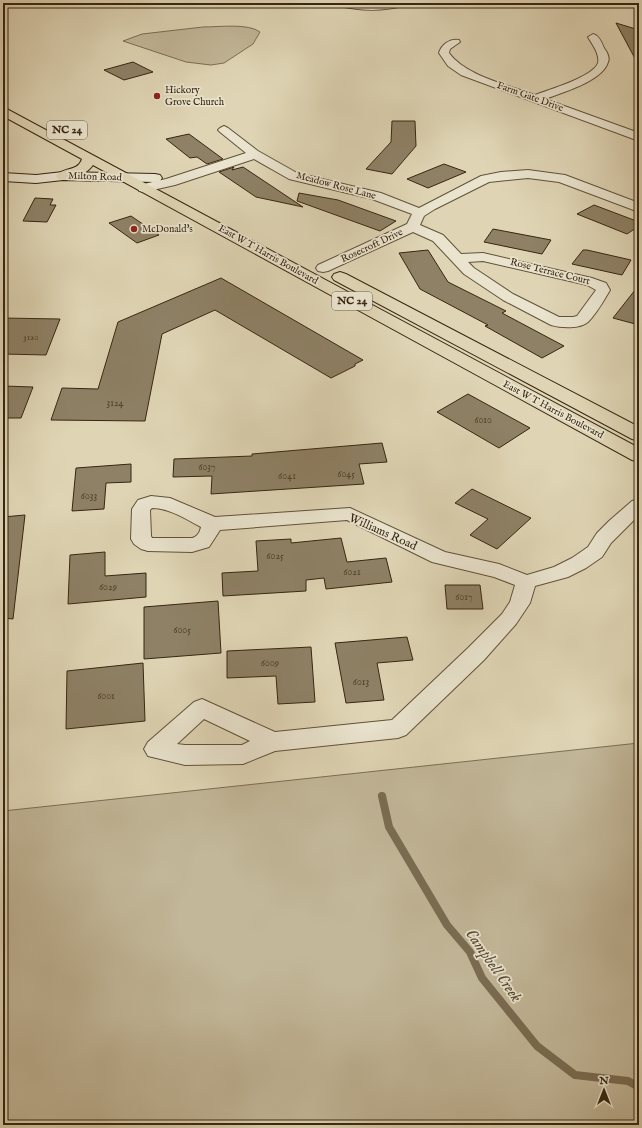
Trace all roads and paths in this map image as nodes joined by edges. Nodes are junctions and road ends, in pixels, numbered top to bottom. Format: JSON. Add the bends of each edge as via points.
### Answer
{"nodes":[{"id":1,"x":338,"y":3,"type":"edge"},
{"id":2,"x":402,"y":3,"type":"edge"},
{"id":3,"x":593,"y":38,"type":"dead end"},
{"id":4,"x":455,"y":42,"type":"dead end"},
{"id":5,"x":534,"y":99,"type":"junction"},
{"id":6,"x":3,"y":111,"type":"edge"},
{"id":7,"x":224,"y":130,"type":"dead end"},
{"id":8,"x":639,"y":137,"type":"edge"},
{"id":9,"x":254,"y":154,"type":"junction"},
{"id":10,"x":89,"y":158,"type":"junction"},
{"id":11,"x":131,"y":163,"type":"dead end"},
{"id":12,"x":62,"y":176,"type":"junction"},
{"id":13,"x":3,"y":178,"type":"edge"},
{"id":14,"x":126,"y":178,"type":"junction"},
{"id":15,"x":36,"y":179,"type":"junction"},
{"id":16,"x":155,"y":183,"type":"junction"},
{"id":17,"x":639,"y":208,"type":"edge"},
{"id":18,"x":421,"y":213,"type":"junction"},
{"id":19,"x":412,"y":227,"type":"junction"},
{"id":20,"x":251,"y":230,"type":"dead end"},
{"id":21,"x":291,"y":251,"type":"dead end"},
{"id":22,"x":457,"y":258,"type":"junction"},
{"id":23,"x":323,"y":268,"type":"junction"},
{"id":24,"x":639,"y":436,"type":"edge"},
{"id":25,"x":639,"y":456,"type":"edge"},
{"id":26,"x":639,"y":505,"type":"edge"},
{"id":27,"x":212,"y":524,"type":"dead end"},
{"id":28,"x":526,"y":582,"type":"junction"},
{"id":29,"x":273,"y":742,"type":"dead end"}],
"edges":[{"from":1,"to":2,"type":"street","via":[[375,8]]},
{"from":3,"to":5,"type":"street","via":[[604,57],[600,68],[590,76]]},
{"from":4,"to":5,"type":"street","name":"Farm Gate Drive","via":[[445,48],[444,53],[460,70]]},
{"from":5,"to":8,"type":"street","name":"Farm Gate Drive"},
{"from":6,"to":10,"type":"main road","name":"East W T Harris Boulevard","number":"NC 24"},
{"from":7,"to":9,"type":"street","name":"Meadow Rose Lane"},
{"from":9,"to":16,"type":"street","via":[[246,159]]},
{"from":9,"to":18,"type":"street","name":"Meadow Rose Lane","via":[[293,176],[376,196]]},
{"from":10,"to":12,"type":"main road","via":[[83,168]]},
{"from":10,"to":14,"type":"main road","name":"East W T Harris Boulevard","number":"NC 24"},
{"from":11,"to":16,"type":"main road","name":"East W T Harris Boulevard","number":"NC 24"},
{"from":12,"to":14,"type":"street","name":"Milton Road"},
{"from":12,"to":15,"type":"street","name":"Milton Road"},
{"from":13,"to":15,"type":"street","name":"Milton Road"},
{"from":14,"to":16,"type":"main road","name":"East W T Harris Boulevard","number":"NC 24"},
{"from":15,"to":16,"type":"street","name":"Milton Road","via":[[62,184]]},
{"from":16,"to":20,"type":"main road","name":"East W T Harris Boulevard","number":"NC 24"},
{"from":16,"to":25,"type":"main road","name":"East W T Harris Boulevard","number":"NC 24"},
{"from":17,"to":18,"type":"street","name":"Rosecroft Drive","via":[[561,178],[516,174],[485,179]]},
{"from":18,"to":19,"type":"street","name":"Rosecroft Drive"},
{"from":19,"to":22,"type":"street","name":"Rose Terrace Court","via":[[438,238]]},
{"from":19,"to":23,"type":"street","name":"Rosecroft Drive"},
{"from":21,"to":23,"type":"main road","name":"East W T Harris Boulevard","number":"NC 24"},
{"from":22,"to":22,"type":"street","name":"Rose Terrace Court","via":[[469,271],[508,297],[556,322],[575,322],[582,319],[603,290],[601,286],[592,282],[492,258]]},
{"from":23,"to":24,"type":"main road","name":"East W T Harris Boulevard","number":"NC 24"},
{"from":26,"to":28,"type":"street","via":[[616,525],[595,552],[579,563],[561,572]]},
{"from":27,"to":28,"type":"street","name":"Williams Road","via":[[350,514],[439,557],[500,571]]},
{"from":28,"to":29,"type":"street","via":[[520,603],[509,618],[476,654],[398,729]]}]}
